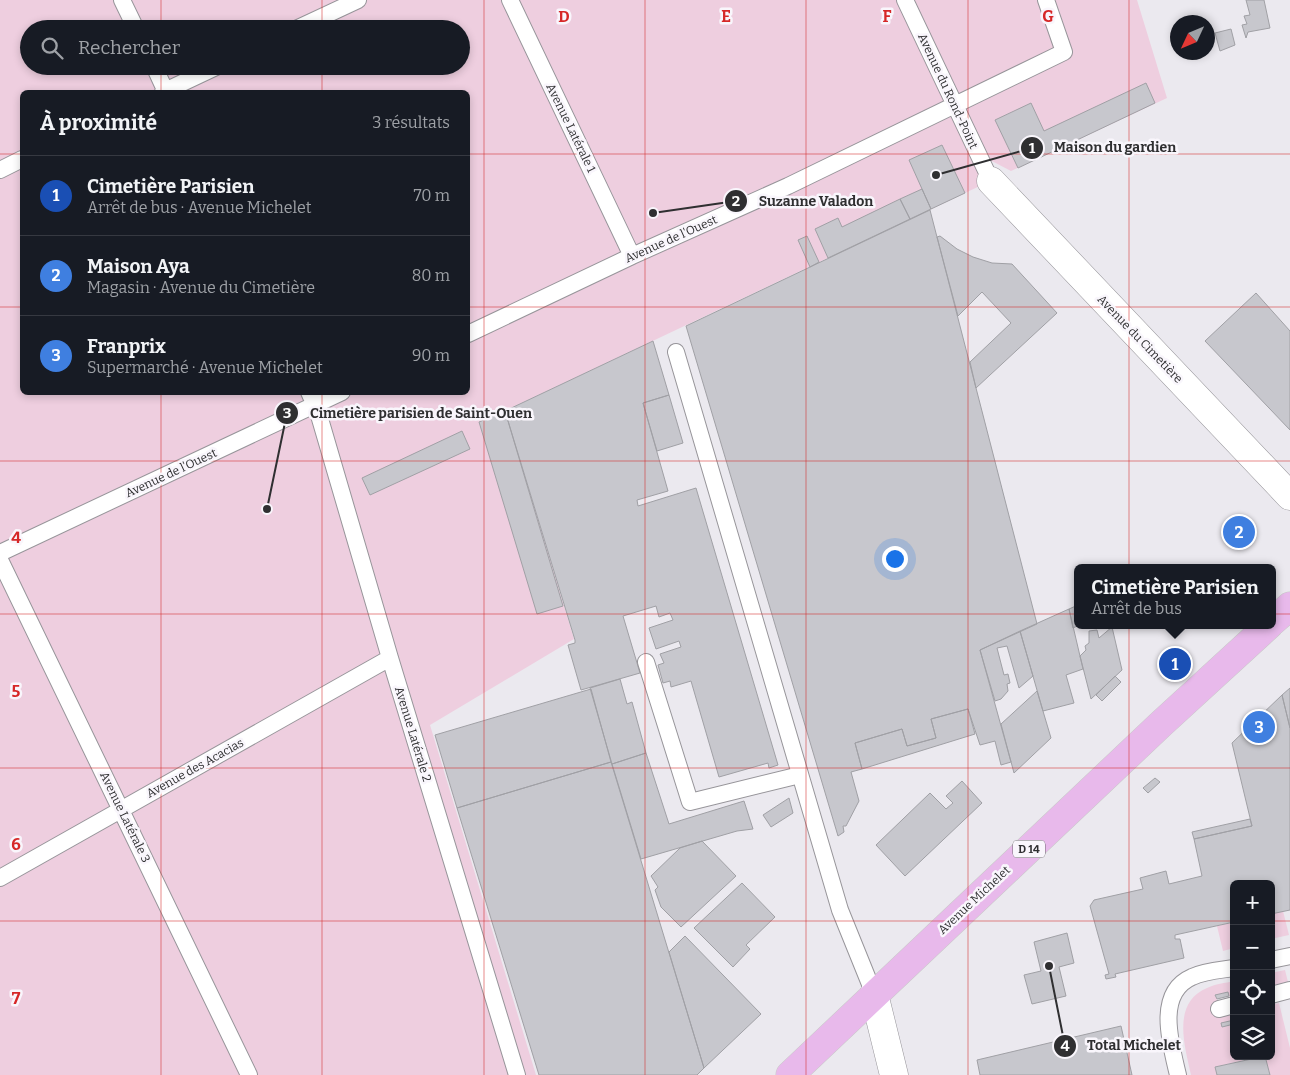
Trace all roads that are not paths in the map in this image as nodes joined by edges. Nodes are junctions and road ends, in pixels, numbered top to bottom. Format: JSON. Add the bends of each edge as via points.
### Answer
{"nodes":[{"id":1,"x":122,"y":0,"type":"edge"},
{"id":2,"x":358,"y":0,"type":"edge"},
{"id":3,"x":510,"y":0,"type":"edge"},
{"id":4,"x":906,"y":0,"type":"edge"},
{"id":5,"x":1046,"y":0,"type":"edge"},
{"id":6,"x":132,"y":20,"type":"edge"},
{"id":7,"x":315,"y":20,"type":"edge"},
{"id":8,"x":158,"y":75,"type":"edge"},
{"id":9,"x":200,"y":75,"type":"edge"},
{"id":10,"x":164,"y":90,"type":"edge"},
{"id":11,"x":169,"y":90,"type":"edge"},
{"id":12,"x":954,"y":104,"type":"junction"},
{"id":13,"x":20,"y":160,"type":"edge"},
{"id":14,"x":0,"y":170,"type":"edge"},
{"id":15,"x":990,"y":181,"type":"joint"},
{"id":16,"x":632,"y":256,"type":"junction"},
{"id":17,"x":470,"y":333,"type":"edge"},
{"id":18,"x":676,"y":352,"type":"dead end"},
{"id":19,"x":329,"y":395,"type":"edge"},
{"id":20,"x":312,"y":399,"type":"edge"},
{"id":21,"x":1290,"y":496,"type":"edge"},
{"id":22,"x":0,"y":553,"type":"edge"},
{"id":23,"x":0,"y":560,"type":"edge"},
{"id":24,"x":1290,"y":606,"type":"edge"},
{"id":25,"x":1276,"y":618,"type":"edge"},
{"id":26,"x":1265,"y":629,"type":"edge"},
{"id":27,"x":390,"y":658,"type":"junction"},
{"id":28,"x":646,"y":662,"type":"dead end"},
{"id":29,"x":800,"y":775,"type":"junction"},
{"id":30,"x":121,"y":809,"type":"junction"},
{"id":31,"x":0,"y":878,"type":"edge"},
{"id":32,"x":1290,"y":956,"type":"edge"},
{"id":33,"x":1275,"y":959,"type":"edge"},
{"id":34,"x":1230,"y":969,"type":"edge"},
{"id":35,"x":1290,"y":990,"type":"edge"},
{"id":36,"x":874,"y":994,"type":"junction"},
{"id":37,"x":1275,"y":994,"type":"edge"},
{"id":38,"x":249,"y":1075,"type":"edge"},
{"id":39,"x":517,"y":1075,"type":"edge"},
{"id":40,"x":790,"y":1075,"type":"edge"},
{"id":41,"x":894,"y":1075,"type":"edge"},
{"id":42,"x":1178,"y":1075,"type":"edge"}],
"edges":[{"from":1,"to":6,"type":"lane"},
{"from":2,"to":7,"type":"lane"},
{"from":3,"to":16,"type":"lane","name":"Avenue Latérale 1"},
{"from":4,"to":12,"type":"lane","name":"Avenue du Rond-Point"},
{"from":5,"to":12,"type":"lane","name":"Avenue de l'Ouest","via":[[1064,52]]},
{"from":8,"to":10,"type":"lane"},
{"from":9,"to":11,"type":"lane"},
{"from":12,"to":15,"type":"lane","name":"Avenue du Rond-Point"},
{"from":12,"to":16,"type":"lane","name":"Avenue de l'Ouest","via":[[788,186]]},
{"from":13,"to":14,"type":"lane"},
{"from":15,"to":21,"type":"street","name":"Avenue du Cimetière"},
{"from":16,"to":17,"type":"lane","name":"Avenue de l'Ouest"},
{"from":18,"to":29,"type":"lane"},
{"from":19,"to":20,"type":"lane","name":"Avenue de l'Ouest"},
{"from":20,"to":22,"type":"lane","name":"Avenue de l'Ouest"},
{"from":20,"to":27,"type":"lane","name":"Avenue Latérale 2"},
{"from":23,"to":30,"type":"lane","name":"Avenue Latérale 3"},
{"from":24,"to":25,"type":"main road"},
{"from":26,"to":36,"type":"main road","name":"Avenue Michelet","number":"D 14"},
{"from":27,"to":30,"type":"lane","name":"Avenue des Acacias"},
{"from":27,"to":39,"type":"lane","name":"Avenue Latérale 2"},
{"from":28,"to":29,"type":"lane","via":[[690,802]]},
{"from":29,"to":36,"type":"lane","via":[[840,910]]},
{"from":30,"to":31,"type":"lane","name":"Avenue des Acacias"},
{"from":30,"to":38,"type":"lane","name":"Avenue Latérale 3"},
{"from":32,"to":33,"type":"lane"},
{"from":34,"to":42,"type":"lane","via":[[1192,976],[1172,997],[1168,1012]]},
{"from":35,"to":37,"type":"lane"},
{"from":36,"to":40,"type":"main road","name":"Avenue Michelet","number":"D 14"},
{"from":36,"to":41,"type":"street"}]}
